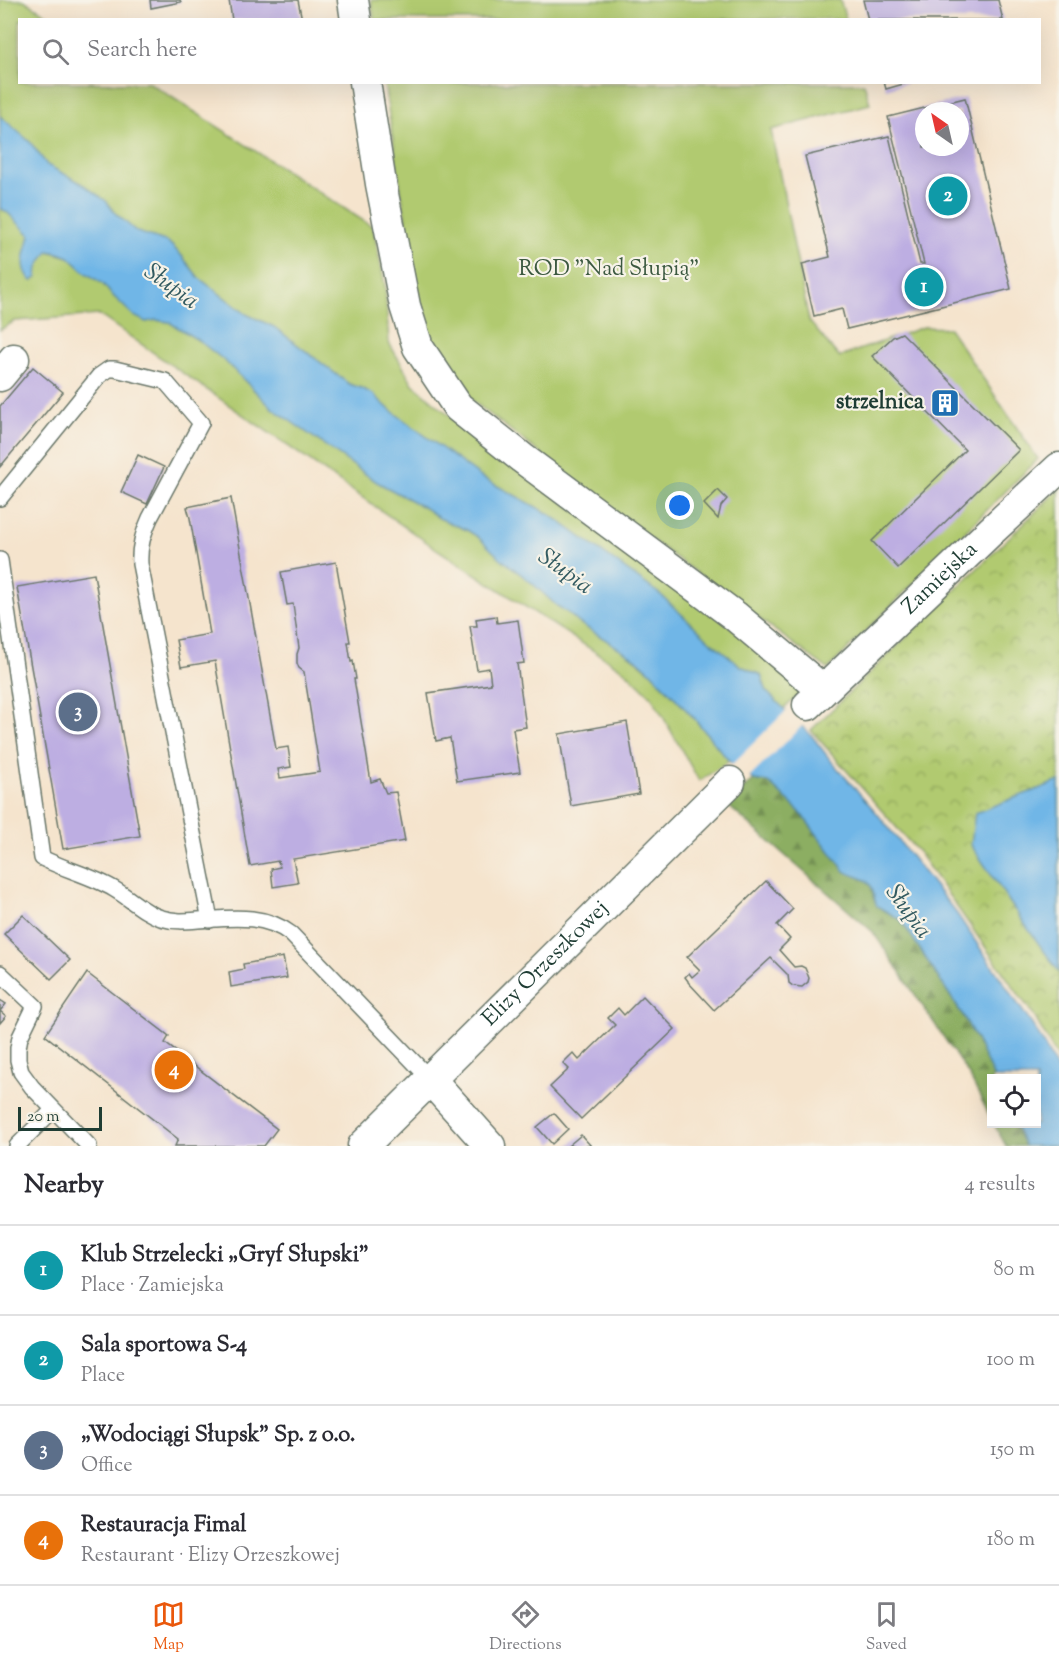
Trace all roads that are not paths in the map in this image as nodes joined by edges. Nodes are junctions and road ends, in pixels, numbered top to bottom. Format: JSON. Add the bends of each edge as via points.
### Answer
{"nodes":[{"id":1,"x":353,"y":0,"type":"edge"},
{"id":2,"x":356,"y":18,"type":"edge"},
{"id":3,"x":365,"y":84,"type":"edge"},
{"id":4,"x":1059,"y":468,"type":"edge"},
{"id":5,"x":0,"y":498,"type":"edge"},
{"id":6,"x":0,"y":560,"type":"edge"},
{"id":7,"x":730,"y":782,"type":"dead end"},
{"id":8,"x":210,"y":920,"type":"junction"},
{"id":9,"x":0,"y":973,"type":"edge"},
{"id":10,"x":430,"y":1079,"type":"junction"},
{"id":11,"x":53,"y":1110,"type":"junction"},
{"id":12,"x":17,"y":1146,"type":"edge"},
{"id":13,"x":89,"y":1146,"type":"edge"},
{"id":14,"x":363,"y":1146,"type":"edge"},
{"id":15,"x":490,"y":1146,"type":"edge"}],
"edges":[{"from":1,"to":2,"type":"street"},
{"from":3,"to":4,"type":"street","name":"Zamiejska","via":[[405,306],[418,347],[458,407],[735,616],[816,698]]},
{"from":5,"to":8,"type":"lane","via":[[99,376],[109,369],[165,381],[201,423],[150,518],[139,549]]},
{"from":6,"to":8,"type":"lane","via":[[42,858],[103,884],[159,918]]},
{"from":7,"to":10,"type":"street","name":"Elizy Orzeszkowej"},
{"from":8,"to":10,"type":"lane","via":[[251,918],[270,922],[291,934]]},
{"from":9,"to":11,"type":"lane","via":[[35,1006],[20,1037],[18,1060],[26,1082]]},
{"from":10,"to":14,"type":"street","name":"Elizy Orzeszkowej"},
{"from":10,"to":15,"type":"street"},
{"from":11,"to":12,"type":"lane"},
{"from":11,"to":13,"type":"lane"}]}
